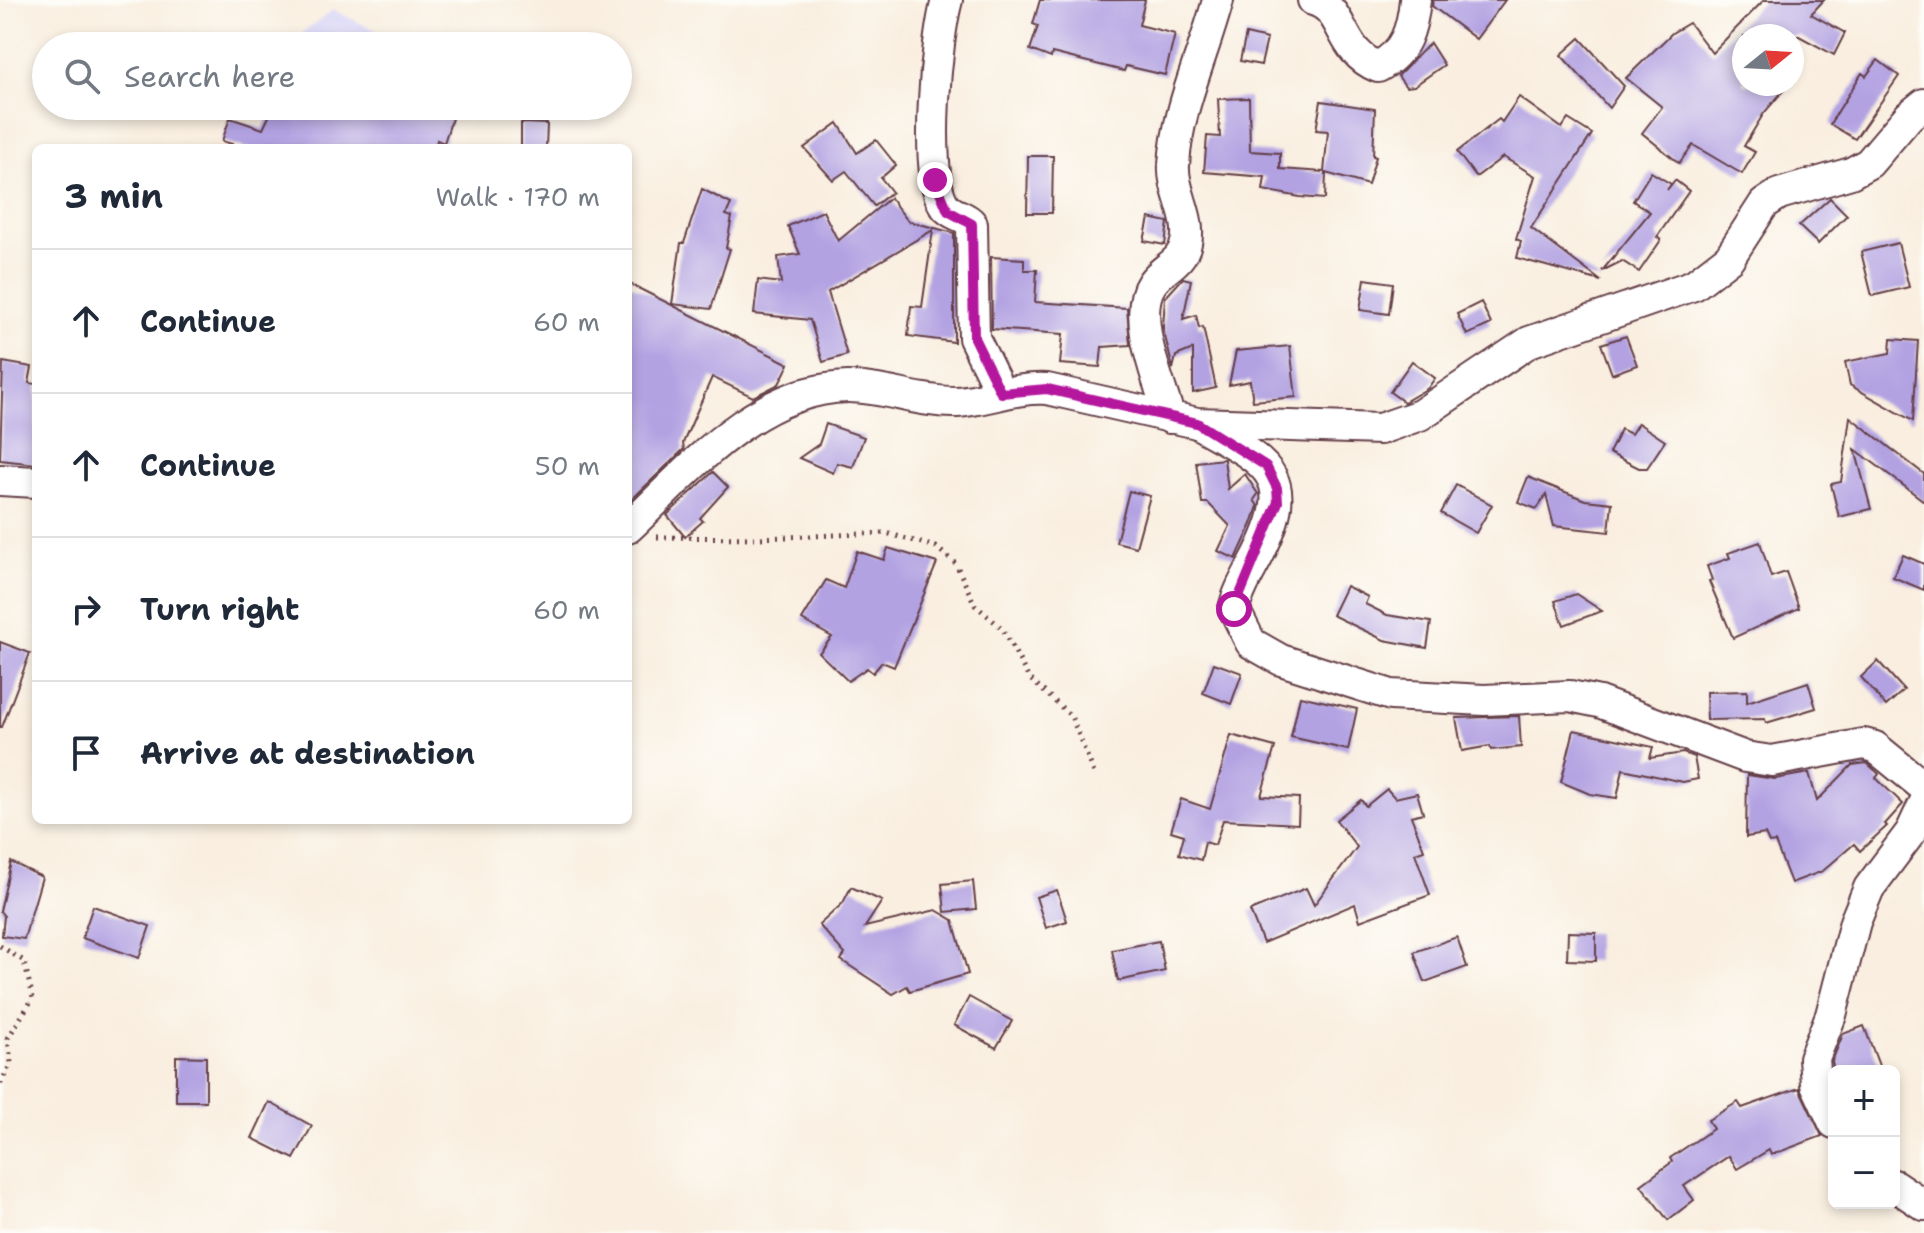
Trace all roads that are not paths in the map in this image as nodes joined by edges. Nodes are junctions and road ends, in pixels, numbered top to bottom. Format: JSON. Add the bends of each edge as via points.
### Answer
{"nodes":[{"id":1,"x":947,"y":0,"type":"edge"},
{"id":2,"x":1218,"y":0,"type":"edge"},
{"id":3,"x":1313,"y":0,"type":"edge"},
{"id":4,"x":1415,"y":0,"type":"edge"},
{"id":5,"x":1924,"y":104,"type":"edge"},
{"id":6,"x":1001,"y":393,"type":"junction"},
{"id":7,"x":1184,"y":420,"type":"junction"},
{"id":8,"x":0,"y":480,"type":"edge"},
{"id":9,"x":32,"y":482,"type":"edge"},
{"id":10,"x":641,"y":532,"type":"edge"},
{"id":11,"x":1924,"y":787,"type":"edge"},
{"id":12,"x":1924,"y":804,"type":"edge"},
{"id":13,"x":1828,"y":1110,"type":"edge"},
{"id":14,"x":1900,"y":1189,"type":"edge"},
{"id":15,"x":1924,"y":1205,"type":"edge"}],
"edges":[{"from":1,"to":6,"type":"street","via":[[936,64],[935,180],[948,211],[972,224],[974,338]]},
{"from":2,"to":7,"type":"street","via":[[1186,105],[1174,166],[1187,240],[1176,263],[1160,273],[1144,299],[1149,347]]},
{"from":3,"to":4,"type":"street","via":[[1335,14],[1356,53],[1378,67],[1409,37]]},
{"from":5,"to":7,"type":"street","via":[[1869,163],[1764,204],[1729,258],[1694,285],[1529,342],[1420,415],[1380,429]]},
{"from":6,"to":7,"type":"street","via":[[1047,389]]},
{"from":6,"to":10,"type":"street","via":[[956,402],[848,387],[779,402],[710,451]]},
{"from":7,"to":11,"type":"street","via":[[1256,457],[1277,488],[1275,515],[1234,609],[1251,643],[1281,660],[1391,695],[1484,700],[1570,696],[1745,757],[1772,761],[1864,744]]},
{"from":8,"to":9,"type":"street"},
{"from":12,"to":13,"type":"street","via":[[1911,832],[1869,888],[1855,922],[1814,1058],[1816,1084]]},
{"from":14,"to":15,"type":"street"}]}
